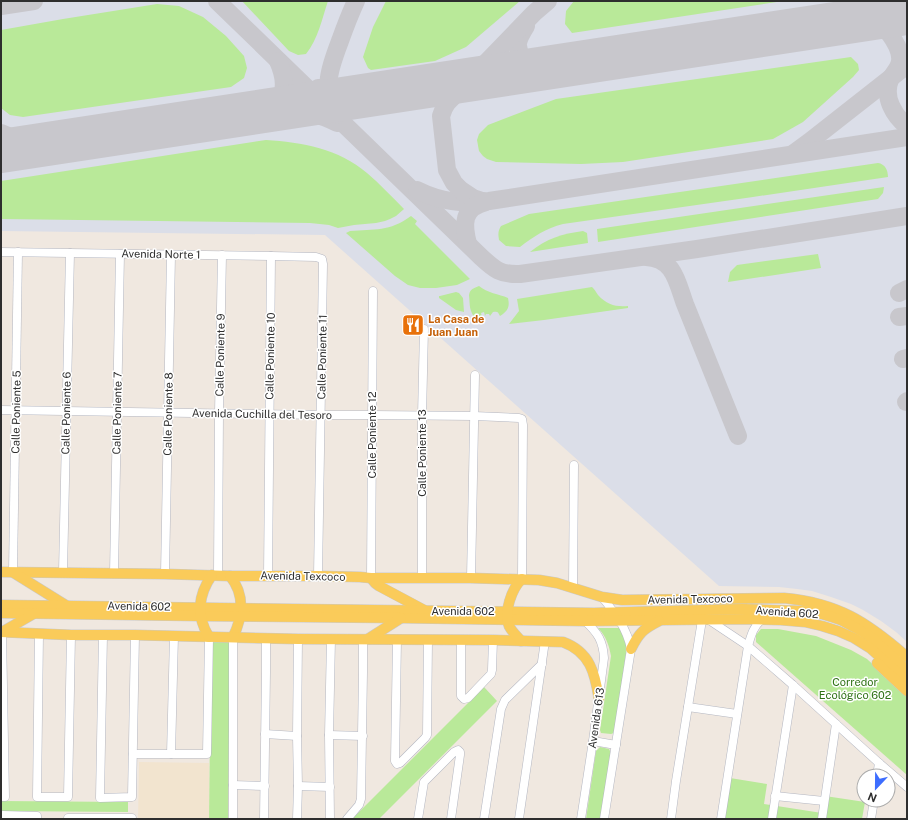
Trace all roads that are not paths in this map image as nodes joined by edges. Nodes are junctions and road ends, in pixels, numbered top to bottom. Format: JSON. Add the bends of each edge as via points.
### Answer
{"nodes":[{"id":1,"x":1,"y":252,"type":"edge"},
{"id":2,"x":18,"y":252,"type":"junction"},
{"id":3,"x":70,"y":253,"type":"junction"},
{"id":4,"x":120,"y":254,"type":"junction"},
{"id":5,"x":171,"y":255,"type":"junction"},
{"id":6,"x":222,"y":255,"type":"junction"},
{"id":7,"x":271,"y":256,"type":"junction"},
{"id":8,"x":322,"y":259,"type":"joint"},
{"id":9,"x":373,"y":291,"type":"dead end"},
{"id":10,"x":424,"y":329,"type":"dead end"},
{"id":11,"x":475,"y":375,"type":"dead end"},
{"id":12,"x":1,"y":410,"type":"edge"},
{"id":13,"x":16,"y":410,"type":"junction"},
{"id":14,"x":66,"y":411,"type":"junction"},
{"id":15,"x":117,"y":412,"type":"junction"},
{"id":16,"x":168,"y":412,"type":"junction"},
{"id":17,"x":219,"y":413,"type":"junction"},
{"id":18,"x":270,"y":414,"type":"junction"},
{"id":19,"x":321,"y":415,"type":"junction"},
{"id":20,"x":372,"y":415,"type":"junction"},
{"id":21,"x":422,"y":416,"type":"junction"},
{"id":22,"x":474,"y":416,"type":"junction"},
{"id":23,"x":574,"y":464,"type":"dead end"},
{"id":24,"x":1,"y":572,"type":"edge"},
{"id":25,"x":13,"y":572,"type":"junction"},
{"id":26,"x":63,"y":572,"type":"junction"},
{"id":27,"x":114,"y":573,"type":"junction"},
{"id":28,"x":165,"y":574,"type":"junction"},
{"id":29,"x":215,"y":575,"type":"junction"},
{"id":30,"x":230,"y":576,"type":"junction"},
{"id":31,"x":268,"y":576,"type":"junction"},
{"id":32,"x":318,"y":576,"type":"junction"},
{"id":33,"x":371,"y":578,"type":"junction"},
{"id":34,"x":422,"y":578,"type":"junction"},
{"id":35,"x":471,"y":578,"type":"junction"},
{"id":36,"x":522,"y":579,"type":"junction"},
{"id":37,"x":573,"y":588,"type":"junction"},
{"id":38,"x":602,"y":597,"type":"junction"},
{"id":39,"x":1,"y":605,"type":"edge"},
{"id":40,"x":67,"y":606,"type":"junction"},
{"id":41,"x":426,"y":611,"type":"junction"},
{"id":42,"x":200,"y":612,"type":"junction"},
{"id":43,"x":241,"y":612,"type":"junction"},
{"id":44,"x":1,"y":613,"type":"edge"},
{"id":45,"x":35,"y":613,"type":"junction"},
{"id":46,"x":507,"y":615,"type":"junction"},
{"id":47,"x":618,"y":617,"type":"junction"},
{"id":48,"x":402,"y":618,"type":"junction"},
{"id":49,"x":661,"y":620,"type":"junction"},
{"id":50,"x":706,"y":620,"type":"junction"},
{"id":51,"x":761,"y":620,"type":"junction"},
{"id":52,"x":585,"y":622,"type":"junction"},
{"id":53,"x":1,"y":632,"type":"edge"},
{"id":54,"x":39,"y":634,"type":"junction"},
{"id":55,"x":71,"y":635,"type":"junction"},
{"id":56,"x":103,"y":635,"type":"junction"},
{"id":57,"x":135,"y":635,"type":"junction"},
{"id":58,"x":174,"y":636,"type":"junction"},
{"id":59,"x":209,"y":637,"type":"junction"},
{"id":60,"x":233,"y":637,"type":"junction"},
{"id":61,"x":266,"y":638,"type":"junction"},
{"id":62,"x":854,"y":638,"type":"junction"},
{"id":63,"x":298,"y":639,"type":"junction"},
{"id":64,"x":331,"y":639,"type":"junction"},
{"id":65,"x":366,"y":639,"type":"junction"},
{"id":66,"x":397,"y":640,"type":"junction"},
{"id":67,"x":428,"y":640,"type":"junction"},
{"id":68,"x":493,"y":640,"type":"junction"},
{"id":69,"x":461,"y":641,"type":"junction"},
{"id":70,"x":521,"y":641,"type":"junction"},
{"id":71,"x":545,"y":641,"type":"junction"},
{"id":72,"x":748,"y":646,"type":"junction"},
{"id":73,"x":631,"y":649,"type":"junction"},
{"id":74,"x":907,"y":657,"type":"edge"},
{"id":75,"x":542,"y":664,"type":"junction"},
{"id":76,"x":907,"y":670,"type":"edge"},
{"id":77,"x":907,"y":681,"type":"edge"},
{"id":78,"x":793,"y":685,"type":"junction"},
{"id":79,"x":907,"y":691,"type":"edge"},
{"id":80,"x":599,"y":699,"type":"junction"},
{"id":81,"x":688,"y":707,"type":"junction"},
{"id":82,"x":737,"y":714,"type":"junction"},
{"id":83,"x":836,"y":724,"type":"junction"},
{"id":84,"x":265,"y":734,"type":"junction"},
{"id":85,"x":329,"y":735,"type":"junction"},
{"id":86,"x":297,"y":736,"type":"junction"},
{"id":87,"x":363,"y":736,"type":"junction"},
{"id":88,"x":593,"y":740,"type":"junction"},
{"id":89,"x":616,"y":745,"type":"junction"},
{"id":90,"x":133,"y":754,"type":"junction"},
{"id":91,"x":171,"y":754,"type":"junction"},
{"id":92,"x":879,"y":764,"type":"junction"},
{"id":93,"x":878,"y":768,"type":"edge"},
{"id":94,"x":233,"y":785,"type":"junction"},
{"id":95,"x":265,"y":786,"type":"junction"},
{"id":96,"x":298,"y":786,"type":"junction"},
{"id":97,"x":330,"y":786,"type":"junction"},
{"id":98,"x":907,"y":787,"type":"edge"},
{"id":99,"x":775,"y":796,"type":"junction"},
{"id":100,"x":3,"y":797,"type":"edge"},
{"id":101,"x":824,"y":801,"type":"junction"},
{"id":102,"x":873,"y":808,"type":"edge"},
{"id":103,"x":3,"y":817,"type":"edge"},
{"id":104,"x":37,"y":818,"type":"edge"},
{"id":105,"x":68,"y":818,"type":"edge"},
{"id":106,"x":100,"y":818,"type":"edge"},
{"id":107,"x":132,"y":819,"type":"edge"},
{"id":108,"x":233,"y":819,"type":"edge"},
{"id":109,"x":264,"y":819,"type":"edge"},
{"id":110,"x":297,"y":819,"type":"edge"},
{"id":111,"x":330,"y":819,"type":"edge"},
{"id":112,"x":347,"y":819,"type":"edge"},
{"id":113,"x":418,"y":819,"type":"edge"},
{"id":114,"x":451,"y":819,"type":"edge"},
{"id":115,"x":484,"y":819,"type":"edge"},
{"id":116,"x":518,"y":819,"type":"edge"},
{"id":117,"x":581,"y":819,"type":"edge"},
{"id":118,"x":604,"y":819,"type":"edge"},
{"id":119,"x":671,"y":819,"type":"edge"},
{"id":120,"x":721,"y":819,"type":"edge"},
{"id":121,"x":772,"y":819,"type":"edge"},
{"id":122,"x":822,"y":819,"type":"edge"},
{"id":123,"x":871,"y":819,"type":"edge"}],
"edges":[{"from":1,"to":2,"type":"street","name":"Avenida Norte 1"},
{"from":2,"to":3,"type":"street","name":"Avenida Norte 1"},
{"from":2,"to":13,"type":"street","name":"Calle Poniente 5"},
{"from":3,"to":4,"type":"street","name":"Avenida Norte 1"},
{"from":3,"to":14,"type":"street","name":"Calle Poniente 6"},
{"from":4,"to":5,"type":"street","name":"Avenida Norte 1"},
{"from":4,"to":15,"type":"street","name":"Calle Poniente 7"},
{"from":5,"to":6,"type":"street","name":"Avenida Norte 1"},
{"from":5,"to":16,"type":"street","name":"Calle Poniente 8"},
{"from":6,"to":7,"type":"street","name":"Avenida Norte 1"},
{"from":6,"to":17,"type":"street","name":"Calle Poniente 9"},
{"from":7,"to":8,"type":"street","name":"Avenida Norte 1"},
{"from":7,"to":18,"type":"street","name":"Calle Poniente 10"},
{"from":8,"to":19,"type":"street","name":"Calle Poniente 11"},
{"from":9,"to":20,"type":"street","name":"Calle Poniente 12"},
{"from":10,"to":21,"type":"street","name":"Calle Poniente 13"},
{"from":11,"to":22,"type":"street"},
{"from":12,"to":13,"type":"street","name":"Avenida Cuchilla del Tesoro"},
{"from":13,"to":14,"type":"street","name":"Avenida Cuchilla del Tesoro"},
{"from":13,"to":25,"type":"street","name":"Calle Poniente 5"},
{"from":14,"to":15,"type":"street","name":"Avenida Cuchilla del Tesoro"},
{"from":14,"to":26,"type":"street","name":"Calle Poniente 6"},
{"from":15,"to":16,"type":"street","name":"Avenida Cuchilla del Tesoro"},
{"from":15,"to":27,"type":"street","name":"Calle Poniente 7"},
{"from":16,"to":17,"type":"street","name":"Avenida Cuchilla del Tesoro"},
{"from":16,"to":28,"type":"street","name":"Calle Poniente 8"},
{"from":17,"to":18,"type":"street","name":"Avenida Cuchilla del Tesoro"},
{"from":17,"to":29,"type":"street","name":"Calle Poniente 9"},
{"from":18,"to":19,"type":"street","name":"Avenida Cuchilla del Tesoro"},
{"from":18,"to":31,"type":"street","name":"Calle Poniente 10"},
{"from":19,"to":20,"type":"street","name":"Avenida Cuchilla del Tesoro"},
{"from":19,"to":32,"type":"street","name":"Calle Poniente 11"},
{"from":20,"to":21,"type":"street","name":"Avenida Cuchilla del Tesoro"},
{"from":20,"to":33,"type":"street","name":"Calle Poniente 12"},
{"from":21,"to":22,"type":"street","name":"Avenida Cuchilla del Tesoro"},
{"from":21,"to":34,"type":"street","name":"Calle Poniente 13"},
{"from":22,"to":35,"type":"street"},
{"from":22,"to":36,"type":"street","name":"Avenida Cuchilla del Tesoro","via":[[522,419],[524,425]]},
{"from":23,"to":37,"type":"street"},
{"from":24,"to":25,"type":"main road","name":"Avenida Texcoco"},
{"from":25,"to":26,"type":"main road","name":"Avenida Texcoco"},
{"from":25,"to":40,"type":"main road"},
{"from":26,"to":27,"type":"main road","name":"Avenida Texcoco"},
{"from":27,"to":28,"type":"main road","name":"Avenida Texcoco"},
{"from":28,"to":29,"type":"main road","name":"Avenida Texcoco"},
{"from":29,"to":30,"type":"main road","name":"Avenida Texcoco"},
{"from":29,"to":42,"type":"main road","via":[[204,590]]},
{"from":30,"to":31,"type":"main road","name":"Avenida Texcoco"},
{"from":30,"to":43,"type":"main road","via":[[238,588]]},
{"from":31,"to":32,"type":"main road","name":"Avenida Texcoco"},
{"from":32,"to":33,"type":"main road","name":"Avenida Texcoco"},
{"from":33,"to":34,"type":"main road","name":"Avenida Texcoco"},
{"from":33,"to":41,"type":"main road","via":[[379,586]]},
{"from":34,"to":35,"type":"main road","name":"Avenida Texcoco"},
{"from":35,"to":36,"type":"main road","name":"Avenida Texcoco"},
{"from":36,"to":37,"type":"main road","name":"Avenida Texcoco","via":[[548,581]]},
{"from":36,"to":46,"type":"main road","via":[[511,596]]},
{"from":37,"to":38,"type":"main road","name":"Avenida Texcoco"},
{"from":38,"to":47,"type":"street"},
{"from":38,"to":74,"type":"main road","name":"Avenida Texcoco","via":[[616,600],[790,598],[809,601],[833,608],[856,619],[878,632]]},
{"from":39,"to":40,"type":"main road","name":"Avenida 602"},
{"from":40,"to":42,"type":"main road","name":"Avenida 602"},
{"from":41,"to":43,"type":"main road","name":"Avenida 602"},
{"from":41,"to":46,"type":"main road","name":"Avenida 602"},
{"from":42,"to":43,"type":"main road","name":"Avenida 602"},
{"from":42,"to":45,"type":"main road","name":"Avenida 602"},
{"from":42,"to":59,"type":"main road"},
{"from":43,"to":48,"type":"main road","name":"Avenida 602"},
{"from":43,"to":60,"type":"main road"},
{"from":44,"to":45,"type":"main road","name":"Avenida 602"},
{"from":45,"to":53,"type":"main road"},
{"from":46,"to":47,"type":"main road","name":"Avenida 602"},
{"from":46,"to":48,"type":"main road","name":"Avenida 602"},
{"from":46,"to":52,"type":"main road","name":"Avenida 602"},
{"from":46,"to":70,"type":"main road","via":[[508,625]]},
{"from":47,"to":49,"type":"main road","name":"Avenida 602"},
{"from":47,"to":52,"type":"main road","name":"Avenida 602"},
{"from":47,"to":73,"type":"street","name":"Avenida 613"},
{"from":47,"to":76,"type":"main road","name":"Avenida 602","via":[[742,609],[822,614],[851,624],[866,633]]},
{"from":48,"to":65,"type":"main road"},
{"from":49,"to":50,"type":"main road","name":"Avenida 602"},
{"from":49,"to":73,"type":"main road","via":[[639,634]]},
{"from":50,"to":51,"type":"main road","name":"Avenida 602"},
{"from":50,"to":72,"type":"street"},
{"from":50,"to":81,"type":"street"},
{"from":51,"to":62,"type":"main road","name":"Avenida 602","via":[[814,624]]},
{"from":51,"to":72,"type":"street","via":[[753,630]]},
{"from":52,"to":80,"type":"street","name":"Avenida 613","via":[[598,635],[604,648]]},
{"from":53,"to":54,"type":"main road"},
{"from":53,"to":100,"type":"street"},
{"from":54,"to":55,"type":"main road"},
{"from":54,"to":55,"type":"street","via":[[37,797],[68,797]]},
{"from":55,"to":56,"type":"main road"},
{"from":56,"to":57,"type":"main road"},
{"from":56,"to":90,"type":"street","via":[[100,798],[132,797]]},
{"from":57,"to":58,"type":"main road"},
{"from":57,"to":90,"type":"street"},
{"from":58,"to":59,"type":"main road"},
{"from":58,"to":91,"type":"street"},
{"from":59,"to":60,"type":"main road"},
{"from":59,"to":91,"type":"street","via":[[207,754]]},
{"from":60,"to":61,"type":"main road"},
{"from":60,"to":94,"type":"street"},
{"from":61,"to":63,"type":"main road"},
{"from":61,"to":84,"type":"street"},
{"from":62,"to":77,"type":"main road","name":"Avenida 602","via":[[870,648]]},
{"from":62,"to":79,"type":"main road","name":"Avenida 602","via":[[867,654]]},
{"from":63,"to":64,"type":"main road"},
{"from":63,"to":86,"type":"street"},
{"from":64,"to":65,"type":"main road"},
{"from":64,"to":85,"type":"street"},
{"from":65,"to":66,"type":"main road"},
{"from":65,"to":87,"type":"street"},
{"from":66,"to":67,"type":"main road"},
{"from":66,"to":67,"type":"street","via":[[397,764],[426,736]]},
{"from":67,"to":69,"type":"main road"},
{"from":68,"to":69,"type":"main road"},
{"from":68,"to":69,"type":"street","via":[[491,674],[464,699],[461,696]]},
{"from":68,"to":70,"type":"main road"},
{"from":70,"to":71,"type":"main road"},
{"from":71,"to":75,"type":"street"},
{"from":71,"to":80,"type":"main road","via":[[563,642],[582,653],[591,665]]},
{"from":72,"to":78,"type":"street"},
{"from":72,"to":82,"type":"street"},
{"from":73,"to":89,"type":"street","name":"Avenida 613"},
{"from":75,"to":115,"type":"street","via":[[502,705]]},
{"from":75,"to":116,"type":"street"},
{"from":78,"to":83,"type":"street"},
{"from":78,"to":99,"type":"street"},
{"from":80,"to":88,"type":"street","name":"Avenida 613"},
{"from":81,"to":82,"type":"street"},
{"from":81,"to":119,"type":"street"},
{"from":82,"to":120,"type":"street"},
{"from":83,"to":92,"type":"street"},
{"from":83,"to":101,"type":"street"},
{"from":84,"to":86,"type":"street"},
{"from":84,"to":95,"type":"street"},
{"from":85,"to":87,"type":"street"},
{"from":85,"to":97,"type":"street"},
{"from":86,"to":96,"type":"street"},
{"from":87,"to":112,"type":"street","via":[[362,799]]},
{"from":88,"to":89,"type":"street"},
{"from":88,"to":117,"type":"street","name":"Avenida 613"},
{"from":89,"to":118,"type":"street","name":"Avenida 613"},
{"from":90,"to":91,"type":"street"},
{"from":92,"to":93,"type":"street"},
{"from":92,"to":98,"type":"street"},
{"from":94,"to":95,"type":"street"},
{"from":94,"to":108,"type":"street"},
{"from":95,"to":109,"type":"street"},
{"from":96,"to":97,"type":"street"},
{"from":96,"to":110,"type":"street"},
{"from":97,"to":111,"type":"street"},
{"from":99,"to":101,"type":"street"},
{"from":99,"to":121,"type":"street"},
{"from":101,"to":122,"type":"street"},
{"from":102,"to":123,"type":"street"},
{"from":103,"to":104,"type":"street"},
{"from":105,"to":106,"type":"street"},
{"from":106,"to":107,"type":"street"},
{"from":113,"to":114,"type":"street","via":[[424,782],[458,750],[460,755]]}]}
